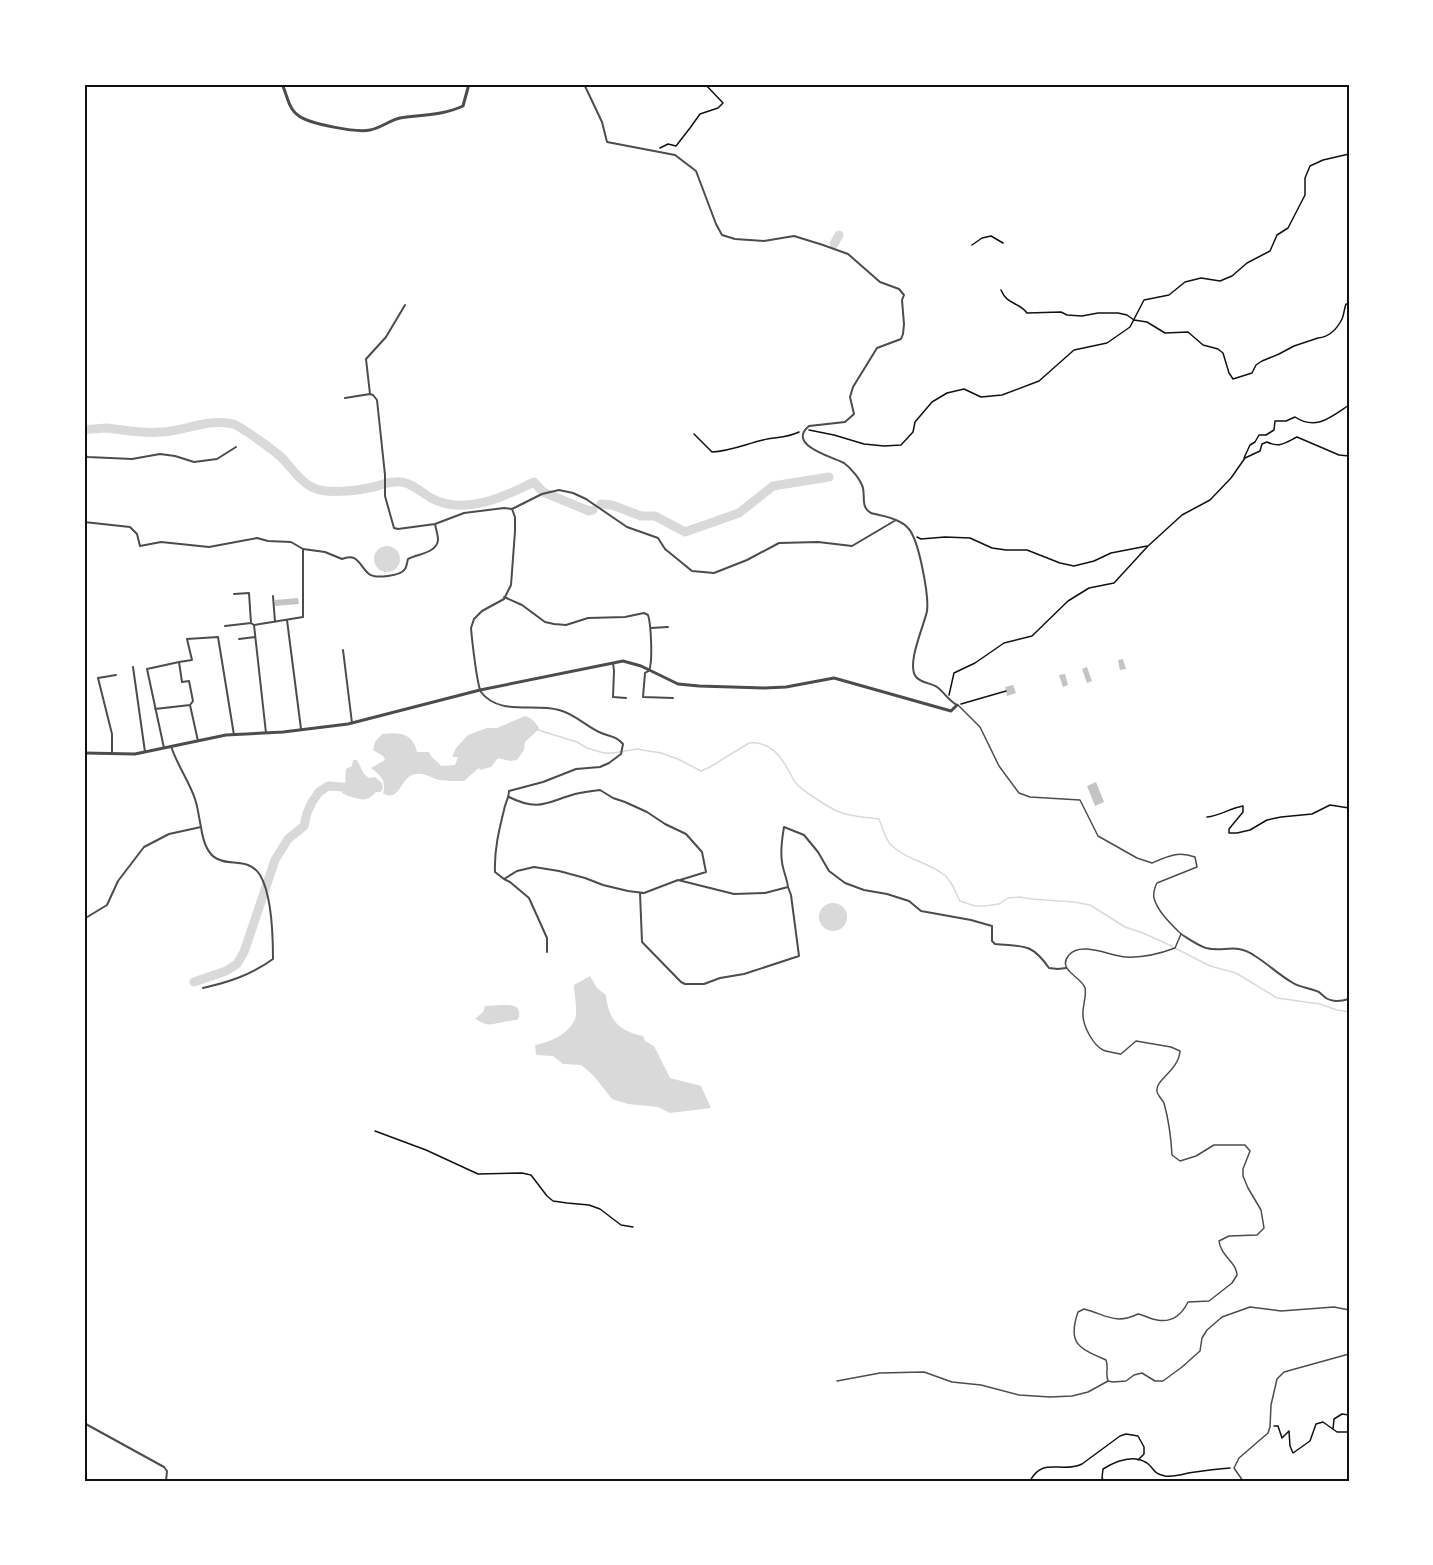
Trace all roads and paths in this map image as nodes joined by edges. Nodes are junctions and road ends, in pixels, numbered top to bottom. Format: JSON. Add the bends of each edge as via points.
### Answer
{"nodes":[{"id":1,"x":282,"y":84,"type":"edge"},
{"id":2,"x":469,"y":84,"type":"edge"},
{"id":3,"x":584,"y":84,"type":"edge"},
{"id":4,"x":658,"y":84,"type":"edge"},
{"id":5,"x":705,"y":84,"type":"edge"},
{"id":6,"x":645,"y":85,"type":"edge"},
{"id":7,"x":653,"y":150,"type":"junction"},
{"id":8,"x":1349,"y":154,"type":"edge"},
{"id":9,"x":1002,"y":243,"type":"dead end"},
{"id":10,"x":972,"y":245,"type":"dead end"},
{"id":11,"x":1001,"y":290,"type":"dead end"},
{"id":12,"x":1349,"y":304,"type":"edge"},
{"id":13,"x":405,"y":305,"type":"dead end"},
{"id":14,"x":1134,"y":320,"type":"junction"},
{"id":15,"x":370,"y":394,"type":"junction"},
{"id":16,"x":345,"y":398,"type":"dead end"},
{"id":17,"x":1349,"y":405,"type":"edge"},
{"id":18,"x":805,"y":429,"type":"junction"},
{"id":19,"x":694,"y":434,"type":"dead end"},
{"id":20,"x":236,"y":447,"type":"dead end"},
{"id":21,"x":84,"y":456,"type":"edge"},
{"id":22,"x":1349,"y":456,"type":"edge"},
{"id":23,"x":1243,"y":462,"type":"junction"},
{"id":24,"x":512,"y":509,"type":"junction"},
{"id":25,"x":896,"y":520,"type":"junction"},
{"id":26,"x":84,"y":522,"type":"edge"},
{"id":27,"x":435,"y":524,"type":"junction"},
{"id":28,"x":914,"y":536,"type":"junction"},
{"id":29,"x":1148,"y":546,"type":"junction"},
{"id":30,"x":303,"y":549,"type":"junction"},
{"id":31,"x":234,"y":594,"type":"dead end"},
{"id":32,"x":273,"y":596,"type":"dead end"},
{"id":33,"x":504,"y":597,"type":"junction"},
{"id":34,"x":287,"y":620,"type":"junction"},
{"id":35,"x":275,"y":622,"type":"junction"},
{"id":36,"x":253,"y":624,"type":"junction"},
{"id":37,"x":225,"y":626,"type":"dead end"},
{"id":38,"x":668,"y":627,"type":"dead end"},
{"id":39,"x":651,"y":628,"type":"junction"},
{"id":40,"x":255,"y":637,"type":"junction"},
{"id":41,"x":239,"y":639,"type":"dead end"},
{"id":42,"x":343,"y":650,"type":"dead end"},
{"id":43,"x":178,"y":662,"type":"junction"},
{"id":44,"x":613,"y":663,"type":"junction"},
{"id":45,"x":133,"y":667,"type":"dead end"},
{"id":46,"x":649,"y":670,"type":"junction"},
{"id":47,"x":116,"y":675,"type":"dead end"},
{"id":48,"x":480,"y":690,"type":"junction"},
{"id":49,"x":1006,"y":691,"type":"dead end"},
{"id":50,"x":626,"y":698,"type":"dead end"},
{"id":51,"x":673,"y":698,"type":"dead end"},
{"id":52,"x":948,"y":699,"type":"junction"},
{"id":53,"x":190,"y":705,"type":"junction"},
{"id":54,"x":957,"y":705,"type":"junction"},
{"id":55,"x":156,"y":709,"type":"junction"},
{"id":56,"x":352,"y":723,"type":"junction"},
{"id":57,"x":301,"y":729,"type":"junction"},
{"id":58,"x":266,"y":733,"type":"junction"},
{"id":59,"x":234,"y":735,"type":"junction"},
{"id":60,"x":198,"y":741,"type":"junction"},
{"id":61,"x":171,"y":746,"type":"junction"},
{"id":62,"x":164,"y":748,"type":"junction"},
{"id":63,"x":145,"y":752,"type":"junction"},
{"id":64,"x":84,"y":753,"type":"edge"},
{"id":65,"x":112,"y":754,"type":"junction"},
{"id":66,"x":509,"y":797,"type":"junction"},
{"id":67,"x":1349,"y":808,"type":"edge"},
{"id":68,"x":1208,"y":817,"type":"dead end"},
{"id":69,"x":201,"y":827,"type":"junction"},
{"id":70,"x":504,"y":879,"type":"junction"},
{"id":71,"x":678,"y":880,"type":"junction"},
{"id":72,"x":788,"y":887,"type":"junction"},
{"id":73,"x":640,"y":892,"type":"junction"},
{"id":74,"x":84,"y":919,"type":"edge"},
{"id":75,"x":1181,"y":934,"type":"junction"},
{"id":76,"x":547,"y":952,"type":"dead end"},
{"id":77,"x":1066,"y":968,"type":"junction"},
{"id":78,"x":203,"y":988,"type":"dead end"},
{"id":79,"x":1349,"y":999,"type":"edge"},
{"id":80,"x":375,"y":1131,"type":"dead end"},
{"id":81,"x":633,"y":1227,"type":"dead end"},
{"id":82,"x":1349,"y":1310,"type":"edge"},
{"id":83,"x":1349,"y":1354,"type":"edge"},
{"id":84,"x":1108,"y":1381,"type":"junction"},
{"id":85,"x":837,"y":1382,"type":"dead end"},
{"id":86,"x":1349,"y":1415,"type":"edge"},
{"id":87,"x":84,"y":1423,"type":"edge"},
{"id":88,"x":1270,"y":1427,"type":"junction"},
{"id":89,"x":1333,"y":1429,"type":"junction"},
{"id":90,"x":1349,"y":1432,"type":"edge"},
{"id":91,"x":1138,"y":1460,"type":"junction"},
{"id":92,"x":1234,"y":1468,"type":"junction"},
{"id":93,"x":166,"y":1481,"type":"edge"},
{"id":94,"x":929,"y":1481,"type":"edge"},
{"id":95,"x":996,"y":1481,"type":"edge"},
{"id":96,"x":1030,"y":1481,"type":"edge"},
{"id":97,"x":1104,"y":1481,"type":"edge"},
{"id":98,"x":1243,"y":1481,"type":"edge"}],
"edges":[{"from":1,"to":2,"type":"street","via":[[299,117],[363,131],[394,119],[463,106]]},
{"from":3,"to":7,"type":"street","via":[[607,142]]},
{"from":4,"to":6,"type":"path"},
{"from":5,"to":7,"type":"path","via":[[723,104],[700,114],[676,146],[668,144]]},
{"from":7,"to":18,"type":"street","via":[[675,155],[696,171],[722,235],[764,241],[794,236],[824,245],[848,254],[880,282],[904,295],[901,339],[877,348],[853,387],[850,397],[854,414],[845,422]]},
{"from":8,"to":14,"type":"path","via":[[1310,166],[1305,195],[1288,228],[1277,235],[1270,251],[1220,281],[1201,278],[1185,282],[1170,295],[1144,300]]},
{"from":9,"to":10,"type":"path","via":[[991,236]]},
{"from":11,"to":14,"type":"path","via":[[1011,303],[1028,313],[1118,313]]},
{"from":12,"to":14,"type":"path","via":[[1331,334],[1270,357],[1256,365],[1252,373],[1233,379],[1218,349],[1203,345],[1188,332],[1165,333],[1147,322]]},
{"from":13,"to":15,"type":"street","via":[[386,337],[366,359]]},
{"from":14,"to":18,"type":"path","via":[[1107,343],[1074,350],[1039,381],[1002,396],[981,397],[964,389],[947,393],[932,402],[901,445],[864,444]]},
{"from":15,"to":16,"type":"street"},
{"from":15,"to":27,"type":"street","via":[[377,400],[386,496],[394,528]]},
{"from":17,"to":23,"type":"path","via":[[1314,424],[1295,417],[1275,421],[1274,430],[1258,435],[1250,445]]},
{"from":18,"to":19,"type":"path","via":[[789,437],[712,452]]},
{"from":18,"to":25,"type":"street","via":[[807,445],[845,464],[860,481],[869,513]]},
{"from":20,"to":21,"type":"street","via":[[217,459],[194,462],[160,454],[132,459]]},
{"from":22,"to":23,"type":"path","via":[[1297,437],[1275,446],[1262,444],[1260,451]]},
{"from":23,"to":29,"type":"path","via":[[1210,500],[1182,515]]},
{"from":24,"to":25,"type":"street","via":[[542,494],[565,490],[581,496],[627,527],[658,538],[686,567],[700,573],[714,573],[779,543],[852,546]]},
{"from":24,"to":27,"type":"street","via":[[464,513]]},
{"from":24,"to":33,"type":"street","via":[[515,517],[511,585]]},
{"from":25,"to":28,"type":"street"},
{"from":26,"to":30,"type":"street","via":[[130,527],[140,546],[161,542],[209,547],[257,538],[291,542]]},
{"from":27,"to":30,"type":"street","via":[[436,545],[408,559],[405,569],[392,576],[373,576],[358,560]]},
{"from":28,"to":29,"type":"path","via":[[970,538],[992,548],[1027,550],[1074,566]]},
{"from":28,"to":52,"type":"street","via":[[927,596],[915,675],[918,680],[937,686]]},
{"from":29,"to":52,"type":"path","via":[[1114,584],[1089,588],[1068,601],[1032,636],[1004,643],[954,673]]},
{"from":30,"to":34,"type":"street","via":[[303,617]]},
{"from":31,"to":36,"type":"street","via":[[249,593]]},
{"from":32,"to":35,"type":"street"},
{"from":33,"to":39,"type":"street","via":[[554,624],[644,613]]},
{"from":33,"to":48,"type":"street","via":[[482,611],[471,628]]},
{"from":34,"to":35,"type":"street"},
{"from":34,"to":57,"type":"street"},
{"from":35,"to":36,"type":"street"},
{"from":36,"to":37,"type":"street"},
{"from":36,"to":40,"type":"street"},
{"from":38,"to":39,"type":"street"},
{"from":39,"to":46,"type":"street"},
{"from":40,"to":41,"type":"street"},
{"from":40,"to":58,"type":"street"},
{"from":42,"to":56,"type":"street"},
{"from":43,"to":53,"type":"street","via":[[182,682],[189,681],[193,701]]},
{"from":43,"to":55,"type":"street","via":[[147,669]]},
{"from":43,"to":59,"type":"street","via":[[192,660],[187,639],[218,637]]},
{"from":44,"to":46,"type":"street","via":[[623,661]]},
{"from":44,"to":48,"type":"street"},
{"from":44,"to":50,"type":"street","via":[[613,697]]},
{"from":45,"to":63,"type":"street"},
{"from":46,"to":51,"type":"street","via":[[645,674],[643,697]]},
{"from":46,"to":54,"type":"street","via":[[678,684],[699,686],[786,687],[834,678],[951,711]]},
{"from":47,"to":65,"type":"street","via":[[98,678],[112,734]]},
{"from":48,"to":56,"type":"street"},
{"from":48,"to":66,"type":"street","via":[[490,701],[502,706],[562,710],[623,744],[621,754],[609,763],[509,791]]},
{"from":49,"to":54,"type":"path"},
{"from":52,"to":54,"type":"street"},
{"from":53,"to":55,"type":"street"},
{"from":53,"to":60,"type":"street"},
{"from":54,"to":75,"type":"lane","via":[[980,727],[999,766],[1019,793],[1080,800],[1098,836],[1137,858],[1152,863],[1169,856],[1196,857],[1197,867],[1157,883],[1154,889],[1157,905]]},
{"from":55,"to":62,"type":"street"},
{"from":56,"to":57,"type":"street"},
{"from":57,"to":58,"type":"street"},
{"from":58,"to":59,"type":"street"},
{"from":59,"to":60,"type":"street"},
{"from":60,"to":61,"type":"street"},
{"from":61,"to":62,"type":"street"},
{"from":61,"to":69,"type":"street","via":[[195,799]]},
{"from":62,"to":63,"type":"street"},
{"from":63,"to":65,"type":"street"},
{"from":64,"to":65,"type":"street"},
{"from":66,"to":70,"type":"street","via":[[494,861],[495,872]]},
{"from":66,"to":71,"type":"street","via":[[522,804],[545,805],[600,790],[647,812],[686,834],[702,852],[706,872]]},
{"from":67,"to":68,"type":"path","via":[[1330,805],[1312,814],[1267,820],[1238,833],[1229,833],[1229,829],[1243,812],[1243,806]]},
{"from":69,"to":74,"type":"street","via":[[169,834],[144,847],[118,881],[107,905]]},
{"from":69,"to":78,"type":"street","via":[[207,851],[216,860],[249,866],[260,874],[271,921],[273,959],[233,981]]},
{"from":70,"to":73,"type":"street","via":[[534,867]]},
{"from":70,"to":76,"type":"street","via":[[529,898],[547,938]]},
{"from":71,"to":72,"type":"street","via":[[734,894]]},
{"from":71,"to":73,"type":"street"},
{"from":72,"to":73,"type":"street","via":[[799,956],[704,984],[681,982],[642,942]]},
{"from":72,"to":77,"type":"street","via":[[782,866],[784,827],[804,835],[829,871],[845,883],[909,901],[921,912],[992,926],[995,944],[1033,950],[1050,968]]},
{"from":75,"to":77,"type":"lane","via":[[1176,948],[1154,956],[1126,957],[1080,949],[1069,955]]},
{"from":75,"to":79,"type":"street","via":[[1206,948],[1245,950],[1295,985],[1319,992],[1328,1000]]},
{"from":77,"to":84,"type":"lane","via":[[1086,990],[1083,1017],[1088,1034],[1101,1049],[1121,1054],[1136,1041],[1180,1052],[1175,1067],[1156,1090],[1171,1131],[1172,1155],[1180,1161],[1214,1145],[1245,1145],[1250,1151],[1243,1176],[1264,1221],[1257,1236],[1229,1236],[1219,1242],[1220,1251],[1238,1272],[1232,1283],[1209,1301],[1188,1302],[1170,1320],[1138,1314],[1117,1320],[1084,1309],[1078,1312],[1073,1335],[1086,1351],[1106,1360]]},
{"from":80,"to":81,"type":"path","via":[[478,1174],[531,1175],[553,1201],[589,1205],[621,1225]]},
{"from":82,"to":84,"type":"lane","via":[[1334,1307],[1281,1311],[1250,1307],[1222,1317],[1207,1329],[1200,1351],[1163,1381],[1142,1373],[1126,1381]]},
{"from":83,"to":88,"type":"lane","via":[[1284,1372],[1277,1379]]},
{"from":84,"to":85,"type":"lane","via":[[1088,1392],[1050,1397],[952,1382],[924,1372],[880,1373]]},
{"from":86,"to":89,"type":"path","via":[[1334,1419]]},
{"from":87,"to":93,"type":"street","via":[[164,1467]]},
{"from":88,"to":89,"type":"path","via":[[1278,1426],[1282,1438],[1290,1431],[1293,1453],[1310,1441],[1316,1424],[1323,1422]]},
{"from":88,"to":92,"type":"lane"},
{"from":89,"to":90,"type":"path"},
{"from":91,"to":92,"type":"path","via":[[1164,1476]]},
{"from":91,"to":96,"type":"path","via":[[1144,1447],[1138,1436],[1126,1434],[1082,1464],[1047,1466],[1034,1473]]},
{"from":91,"to":97,"type":"path","via":[[1122,1459],[1103,1469]]},
{"from":92,"to":98,"type":"lane"},
{"from":94,"to":95,"type":"path"}]}
